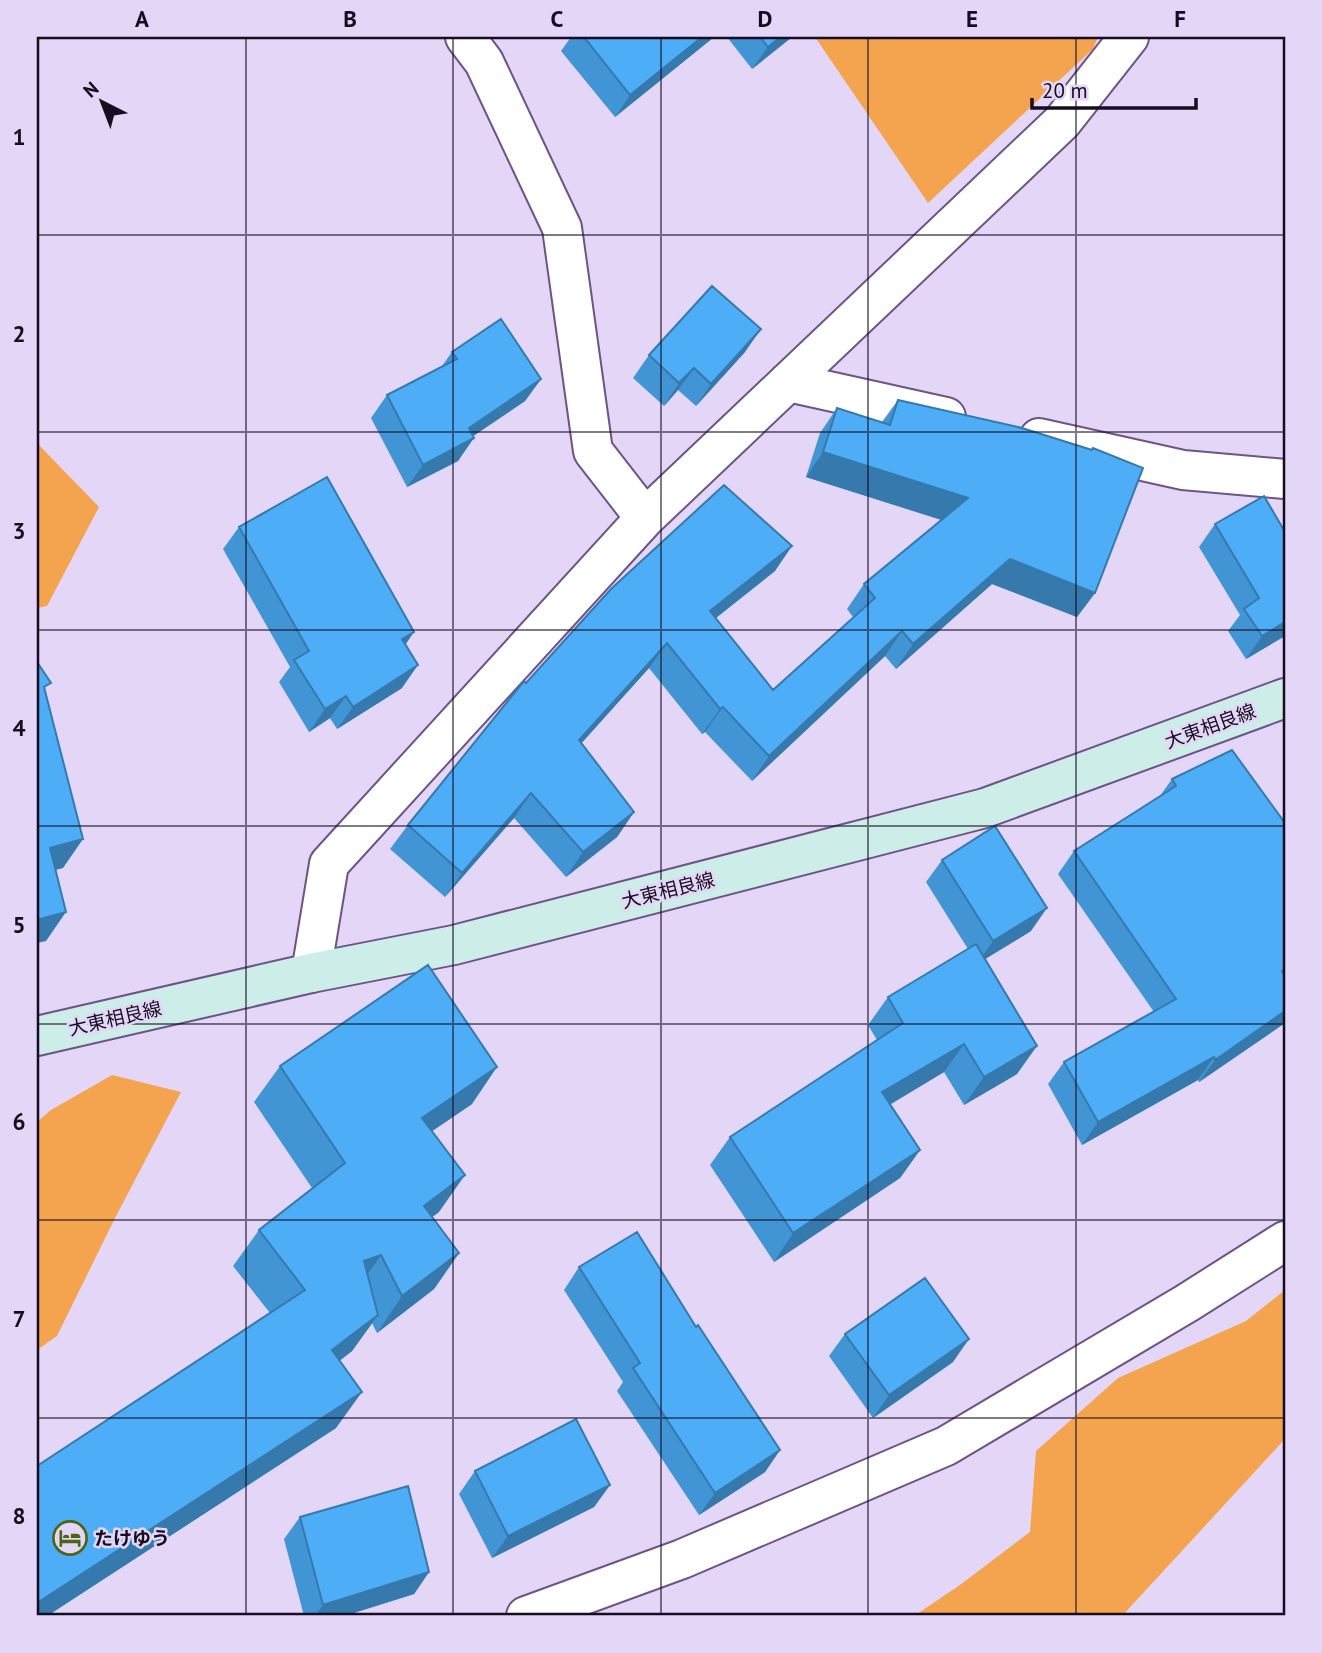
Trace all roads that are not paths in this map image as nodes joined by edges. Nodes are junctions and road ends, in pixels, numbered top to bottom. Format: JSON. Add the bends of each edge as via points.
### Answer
{"nodes":[{"id":1,"x":465,"y":37,"type":"edge"},
{"id":2,"x":1129,"y":37,"type":"edge"},
{"id":3,"x":788,"y":382,"type":"junction"},
{"id":4,"x":1285,"y":479,"type":"edge"},
{"id":5,"x":645,"y":518,"type":"junction"},
{"id":6,"x":1285,"y":698,"type":"edge"},
{"id":7,"x":311,"y":973,"type":"junction"},
{"id":8,"x":37,"y":1036,"type":"edge"},
{"id":9,"x":1285,"y":1241,"type":"edge"},
{"id":10,"x":526,"y":1616,"type":"edge"}],
"edges":[{"from":1,"to":5,"type":"street","via":[[484,62],[562,228],[593,451]]},
{"from":2,"to":3,"type":"street","via":[[1062,122]]},
{"from":3,"to":4,"type":"street","via":[[1183,470]]},
{"from":3,"to":5,"type":"street"},
{"from":5,"to":7,"type":"street","via":[[329,864]]},
{"from":6,"to":7,"type":"main road","name":"大東相良線","via":[[985,808],[454,945]]},
{"from":7,"to":8,"type":"main road","name":"大東相良線"},
{"from":9,"to":10,"type":"street","via":[[946,1446],[682,1559]]}]}
